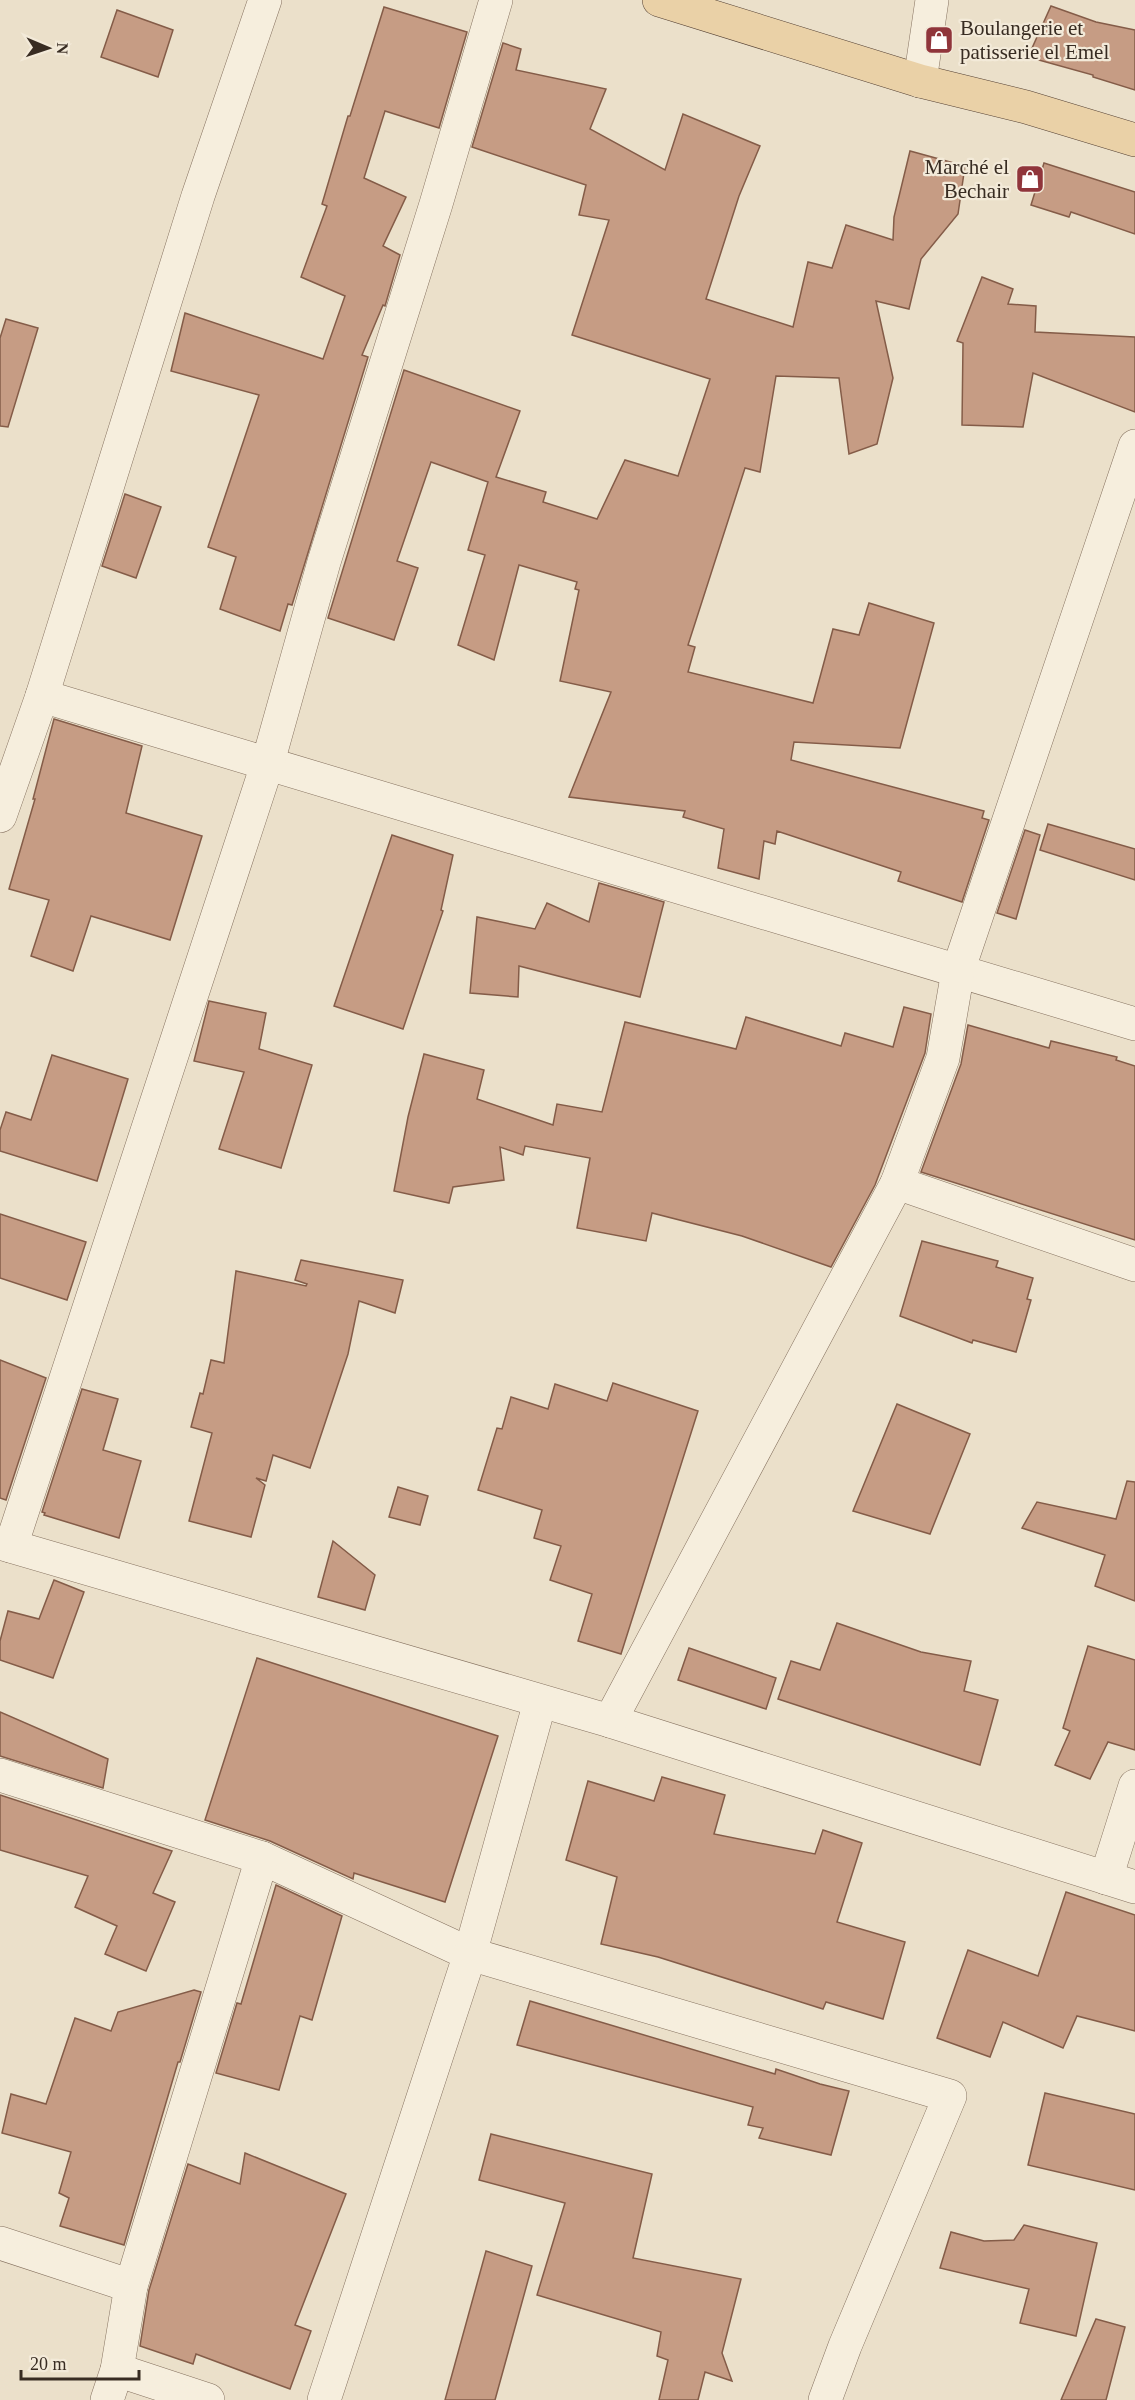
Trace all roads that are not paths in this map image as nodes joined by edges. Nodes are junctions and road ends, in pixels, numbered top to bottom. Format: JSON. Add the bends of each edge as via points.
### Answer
{"nodes":[{"id":1,"x":265,"y":0,"type":"edge"},
{"id":2,"x":496,"y":0,"type":"edge"},
{"id":3,"x":659,"y":0,"type":"edge"},
{"id":4,"x":932,"y":0,"type":"edge"},
{"id":5,"x":920,"y":81,"type":"junction"},
{"id":6,"x":1135,"y":140,"type":"edge"},
{"id":7,"x":1135,"y":446,"type":"edge"},
{"id":8,"x":42,"y":696,"type":"junction"},
{"id":9,"x":268,"y":762,"type":"junction"},
{"id":10,"x":0,"y":816,"type":"edge"},
{"id":11,"x":958,"y":971,"type":"junction"},
{"id":12,"x":1135,"y":1024,"type":"edge"},
{"id":13,"x":897,"y":1183,"type":"junction"},
{"id":14,"x":1135,"y":1265,"type":"edge"},
{"id":15,"x":5,"y":1544,"type":"edge"},
{"id":16,"x":540,"y":1702,"type":"junction"},
{"id":17,"x":610,"y":1721,"type":"junction"},
{"id":18,"x":0,"y":1775,"type":"edge"},
{"id":19,"x":1135,"y":1786,"type":"edge"},
{"id":20,"x":262,"y":1858,"type":"junction"},
{"id":21,"x":1121,"y":1882,"type":"edge"},
{"id":22,"x":470,"y":1954,"type":"junction"},
{"id":23,"x":0,"y":2243,"type":"edge"},
{"id":24,"x":131,"y":2286,"type":"junction"},
{"id":25,"x":112,"y":2385,"type":"edge"},
{"id":26,"x":208,"y":2400,"type":"edge"},
{"id":27,"x":324,"y":2400,"type":"edge"},
{"id":28,"x":825,"y":2400,"type":"edge"}],
"edges":[{"from":1,"to":8,"type":"street","via":[[198,196]]},
{"from":2,"to":9,"type":"street","via":[[324,562]]},
{"from":3,"to":5,"type":"main road"},
{"from":4,"to":5,"type":"street"},
{"from":5,"to":6,"type":"main road"},
{"from":7,"to":11,"type":"street"},
{"from":8,"to":9,"type":"street"},
{"from":8,"to":10,"type":"street"},
{"from":9,"to":11,"type":"street"},
{"from":9,"to":15,"type":"street"},
{"from":11,"to":12,"type":"street"},
{"from":11,"to":13,"type":"street","via":[[943,1058]]},
{"from":13,"to":14,"type":"street"},
{"from":13,"to":17,"type":"street"},
{"from":15,"to":16,"type":"street"},
{"from":16,"to":17,"type":"street"},
{"from":16,"to":22,"type":"street"},
{"from":17,"to":21,"type":"street"},
{"from":18,"to":20,"type":"street"},
{"from":19,"to":21,"type":"street"},
{"from":20,"to":22,"type":"street"},
{"from":20,"to":24,"type":"street"},
{"from":22,"to":27,"type":"street"},
{"from":22,"to":28,"type":"street","via":[[950,2096]]},
{"from":23,"to":24,"type":"street"},
{"from":24,"to":25,"type":"street"},
{"from":25,"to":26,"type":"street"}]}
